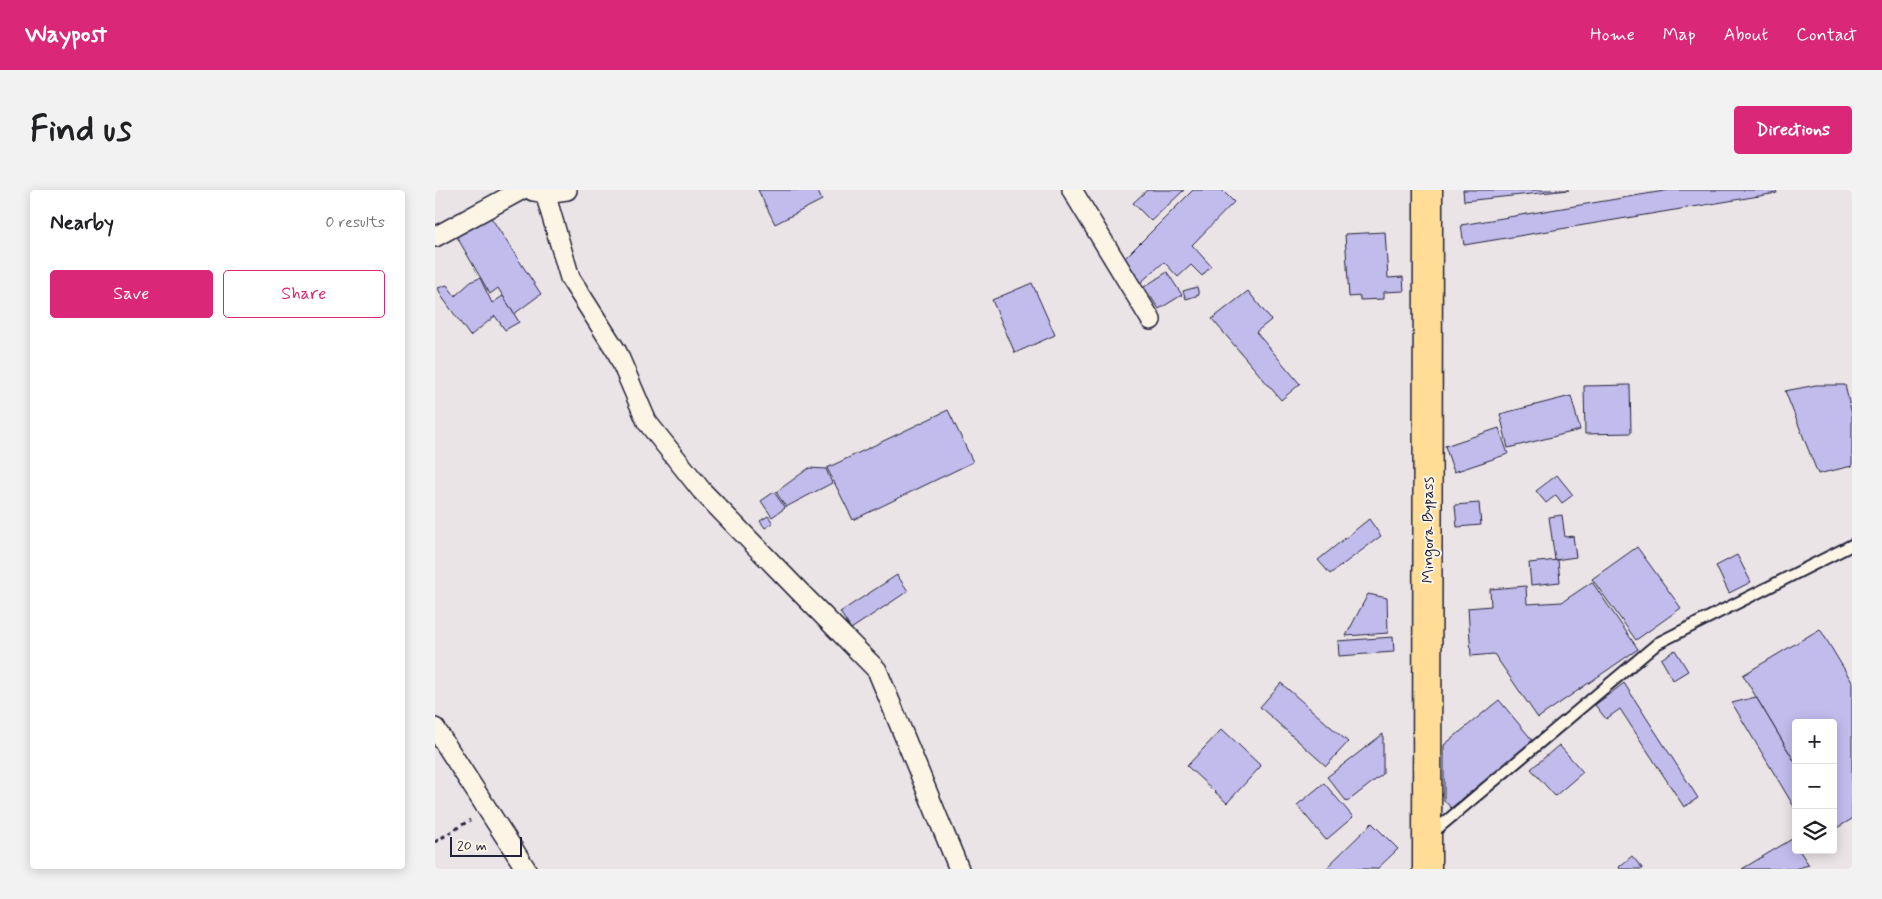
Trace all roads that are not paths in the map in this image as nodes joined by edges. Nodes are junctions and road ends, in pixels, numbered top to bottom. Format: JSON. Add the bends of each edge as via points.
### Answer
{"nodes":[{"id":1,"x":521,"y":190,"type":"edge"},
{"id":2,"x":567,"y":190,"type":"edge"},
{"id":3,"x":1072,"y":190,"type":"edge"},
{"id":4,"x":1428,"y":190,"type":"edge"},
{"id":5,"x":536,"y":192,"type":"edge"},
{"id":6,"x":435,"y":237,"type":"edge"},
{"id":7,"x":1151,"y":320,"type":"dead end"},
{"id":8,"x":1852,"y":545,"type":"edge"},
{"id":9,"x":435,"y":728,"type":"edge"},
{"id":10,"x":1427,"y":838,"type":"junction"},
{"id":11,"x":526,"y":869,"type":"edge"},
{"id":12,"x":959,"y":869,"type":"edge"},
{"id":13,"x":1427,"y":869,"type":"edge"}],
"edges":[{"from":1,"to":6,"type":"street"},
{"from":2,"to":5,"type":"street"},
{"from":3,"to":7,"type":"street"},
{"from":4,"to":10,"type":"highway","name":"Mingora Bypass"},
{"from":5,"to":12,"type":"street","via":[[570,278],[617,352],[647,422],[702,491],[877,670]]},
{"from":8,"to":10,"type":"lane","via":[[1658,643]]},
{"from":9,"to":11,"type":"street"},
{"from":10,"to":13,"type":"highway","name":"Mingora Bypass"}]}
